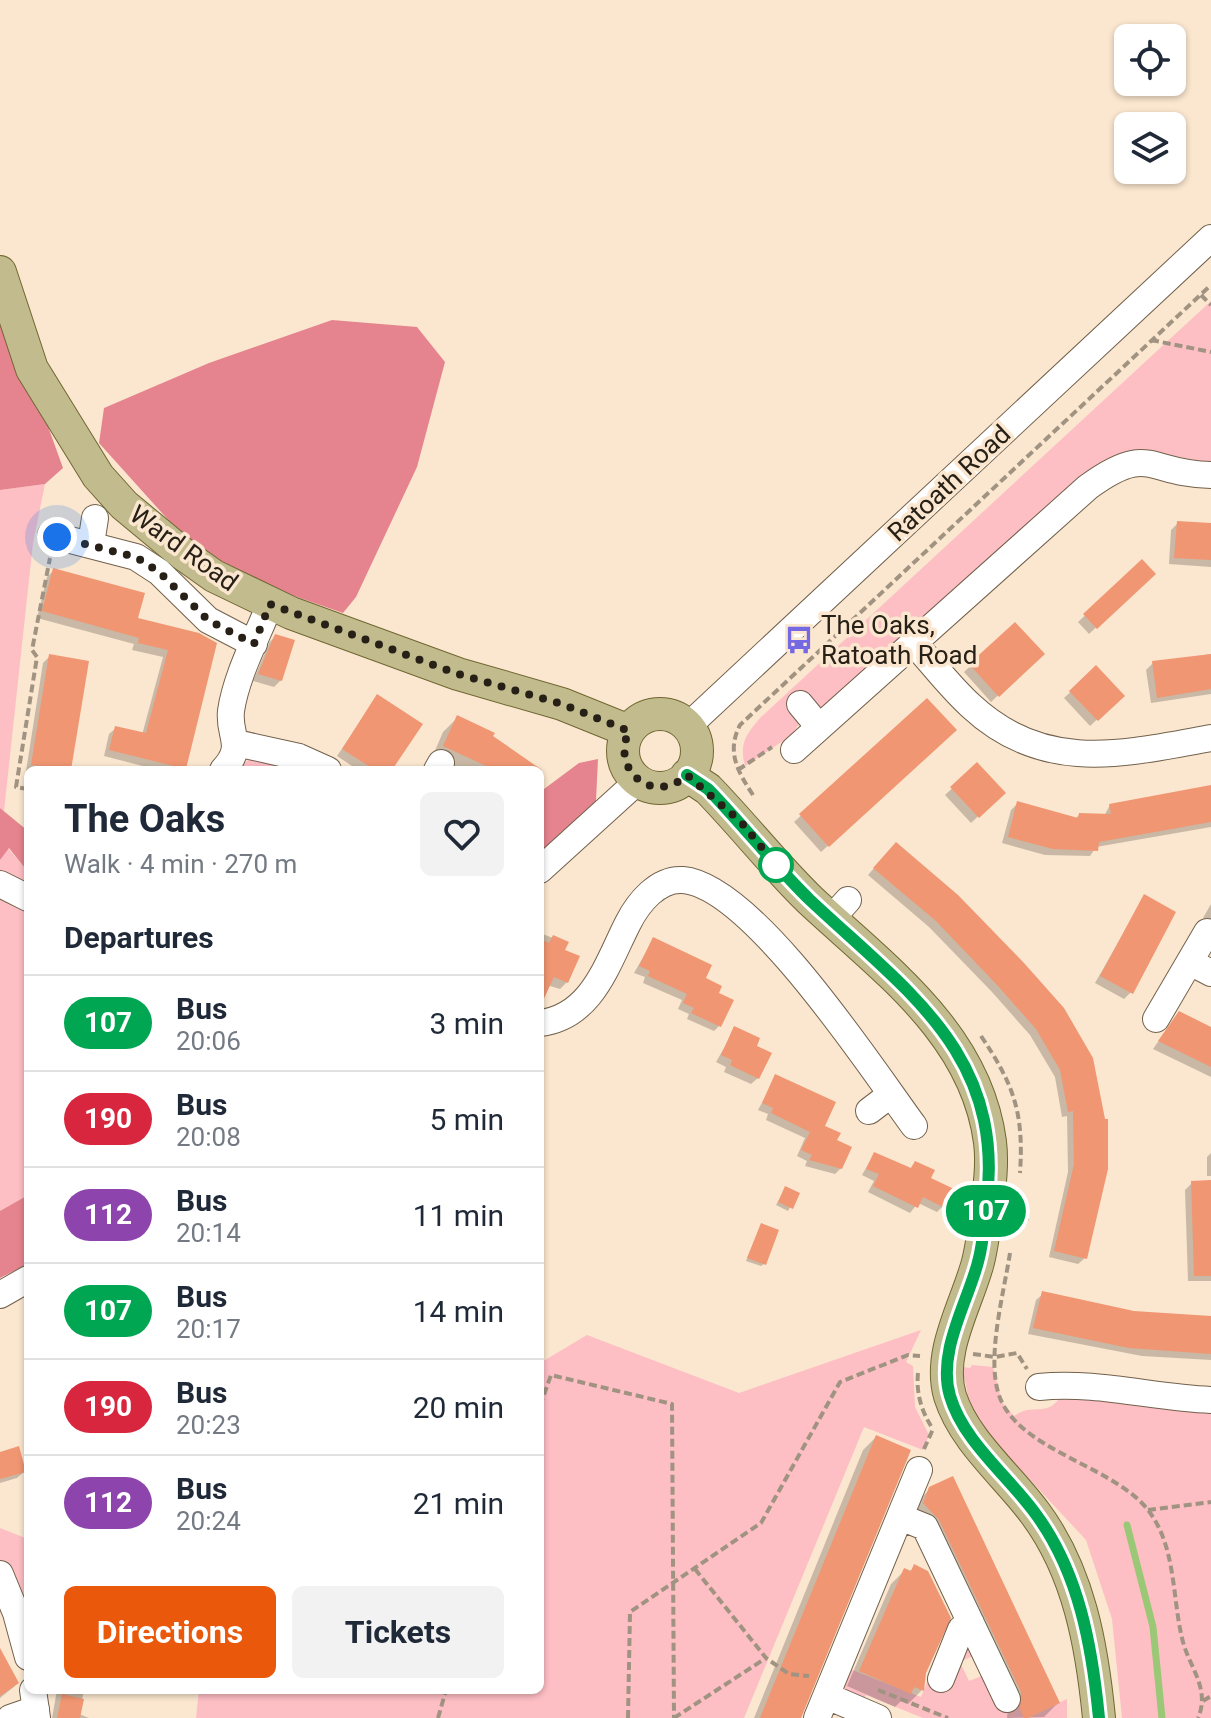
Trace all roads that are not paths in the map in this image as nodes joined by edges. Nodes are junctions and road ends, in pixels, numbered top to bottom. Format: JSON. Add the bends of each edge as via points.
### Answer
{"nodes":[{"id":1,"x":1206,"y":252,"type":"edge"},
{"id":2,"x":0,"y":272,"type":"edge"},
{"id":3,"x":1211,"y":475,"type":"edge"},
{"id":4,"x":95,"y":518,"type":"dead end"},
{"id":5,"x":54,"y":536,"type":"road end"},
{"id":6,"x":91,"y":544,"type":"junction"},
{"id":7,"x":270,"y":604,"type":"junction"},
{"id":8,"x":913,"y":642,"type":"junction"},
{"id":9,"x":254,"y":644,"type":"junction"},
{"id":10,"x":800,"y":704,"type":"dead end"},
{"id":11,"x":687,"y":727,"type":"junction"},
{"id":12,"x":819,"y":727,"type":"junction"},
{"id":13,"x":629,"y":731,"type":"junction"},
{"id":14,"x":1211,"y":738,"type":"edge"},
{"id":15,"x":236,"y":743,"type":"junction"},
{"id":16,"x":794,"y":750,"type":"road end"},
{"id":17,"x":226,"y":766,"type":"edge"},
{"id":18,"x":319,"y":766,"type":"edge"},
{"id":19,"x":687,"y":775,"type":"junction"},
{"id":20,"x":638,"y":781,"type":"junction"},
{"id":21,"x":544,"y":866,"type":"edge"},
{"id":22,"x":0,"y":884,"type":"edge"},
{"id":23,"x":24,"y":896,"type":"edge"},
{"id":24,"x":1207,"y":932,"type":"dead end"},
{"id":25,"x":1200,"y":968,"type":"edge"},
{"id":26,"x":1156,"y":1019,"type":"dead end"},
{"id":27,"x":544,"y":1022,"type":"edge"},
{"id":28,"x":890,"y":1095,"type":"junction"},
{"id":29,"x":869,"y":1111,"type":"dead end"},
{"id":30,"x":914,"y":1126,"type":"dead end"},
{"id":31,"x":24,"y":1281,"type":"edge"},
{"id":32,"x":0,"y":1295,"type":"edge"},
{"id":33,"x":1039,"y":1387,"type":"road end"},
{"id":34,"x":1211,"y":1400,"type":"edge"},
{"id":35,"x":919,"y":1470,"type":"dead end"},
{"id":36,"x":900,"y":1517,"type":"junction"},
{"id":37,"x":0,"y":1574,"type":"edge"},
{"id":38,"x":22,"y":1611,"type":"edge"},
{"id":39,"x":971,"y":1623,"type":"junction"},
{"id":40,"x":941,"y":1679,"type":"dead end"},
{"id":41,"x":826,"y":1698,"type":"edge"},
{"id":42,"x":1007,"y":1699,"type":"dead end"},
{"id":43,"x":35,"y":1706,"type":"edge"},
{"id":44,"x":10,"y":1718,"type":"edge"},
{"id":45,"x":878,"y":1718,"type":"edge"},
{"id":46,"x":1099,"y":1718,"type":"edge"}],
"edges":[{"from":1,"to":11,"type":"street","name":"Ratoath Road"},
{"from":2,"to":7,"type":"main road","name":"Ward Road","via":[[32,369],[98,476],[183,554]]},
{"from":3,"to":8,"type":"street","via":[[1137,461],[1118,466]]},
{"from":4,"to":6,"type":"street"},
{"from":5,"to":6,"type":"street"},
{"from":6,"to":9,"type":"street","via":[[136,557],[208,620]]},
{"from":7,"to":9,"type":"street"},
{"from":7,"to":13,"type":"main road","name":"Ward Road"},
{"from":8,"to":12,"type":"street"},
{"from":8,"to":14,"type":"street","via":[[972,707],[1039,748],[1094,756]]},
{"from":9,"to":15,"type":"street","via":[[232,707]]},
{"from":10,"to":12,"type":"street"},
{"from":11,"to":13,"type":"main road","via":[[657,714]]},
{"from":11,"to":19,"type":"main road","via":[[696,745]]},
{"from":12,"to":16,"type":"street"},
{"from":13,"to":20,"type":"main road","via":[[623,753]]},
{"from":15,"to":17,"type":"street"},
{"from":15,"to":18,"type":"street"},
{"from":19,"to":20,"type":"main road","via":[[659,788]]},
{"from":19,"to":46,"type":"main road","via":[[741,822],[776,865],[839,910],[928,1010],[972,1078],[990,1142],[1000,1215],[978,1261],[950,1351],[947,1381],[975,1440],[1038,1516],[1067,1571],[1087,1628]]},
{"from":20,"to":21,"type":"street"},
{"from":22,"to":23,"type":"street"},
{"from":24,"to":25,"type":"street"},
{"from":25,"to":26,"type":"street"},
{"from":27,"to":28,"type":"street","via":[[579,1007],[597,987],[643,899],[661,885],[680,880],[701,884],[725,899],[812,985]]},
{"from":28,"to":29,"type":"street"},
{"from":28,"to":30,"type":"street"},
{"from":31,"to":32,"type":"street"},
{"from":33,"to":34,"type":"street","via":[[1071,1384]]},
{"from":35,"to":36,"type":"street"},
{"from":36,"to":39,"type":"street","via":[[925,1527]]},
{"from":36,"to":41,"type":"street"},
{"from":37,"to":38,"type":"street"},
{"from":39,"to":40,"type":"street","via":[[961,1629]]},
{"from":39,"to":42,"type":"street"},
{"from":41,"to":45,"type":"street"},
{"from":43,"to":44,"type":"street"}]}
